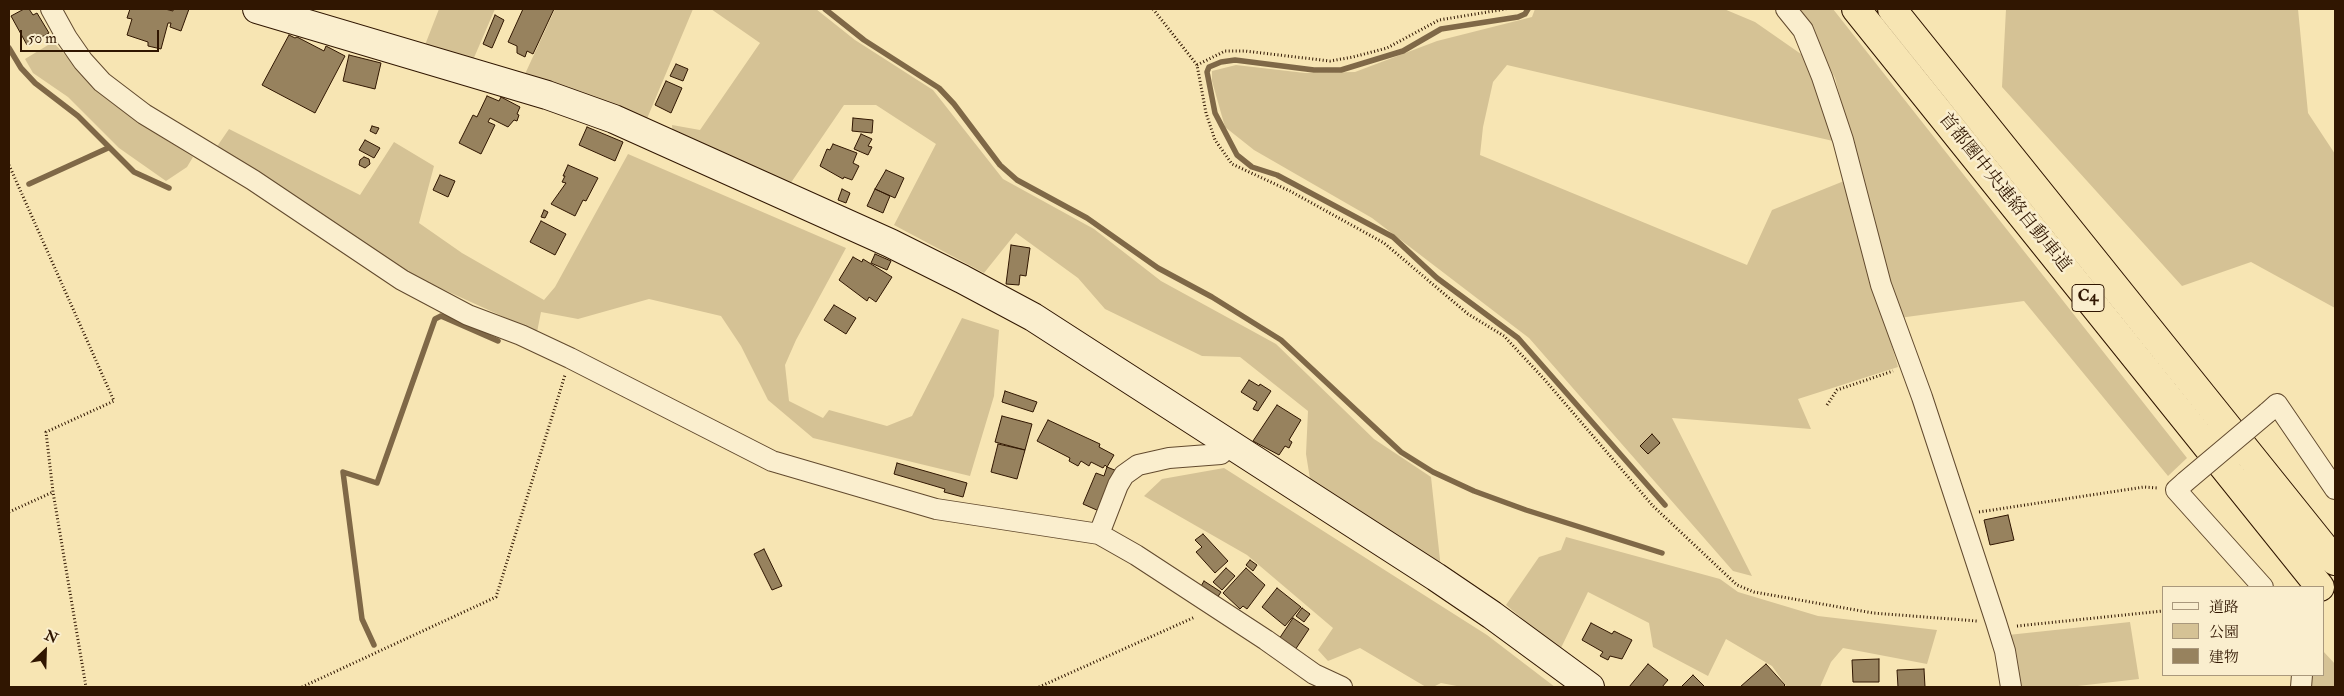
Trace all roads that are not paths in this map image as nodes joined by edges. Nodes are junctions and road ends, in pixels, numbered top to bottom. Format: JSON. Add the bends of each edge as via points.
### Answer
{"nodes":[{"id":1,"x":51,"y":9,"type":"edge"},
{"id":2,"x":257,"y":9,"type":"edge"},
{"id":3,"x":1786,"y":9,"type":"edge"},
{"id":4,"x":1856,"y":9,"type":"edge"},
{"id":5,"x":1892,"y":9,"type":"edge"},
{"id":6,"x":1230,"y":445,"type":"junction"},
{"id":7,"x":2335,"y":489,"type":"edge"},
{"id":8,"x":1099,"y":534,"type":"junction"},
{"id":9,"x":2335,"y":561,"type":"edge"},
{"id":10,"x":2262,"y":586,"type":"edge"},
{"id":11,"x":2319,"y":586,"type":"edge"},
{"id":12,"x":2324,"y":591,"type":"edge"},
{"id":13,"x":2335,"y":606,"type":"edge"},
{"id":14,"x":1342,"y":687,"type":"edge"},
{"id":15,"x":1590,"y":687,"type":"edge"},
{"id":16,"x":2012,"y":687,"type":"edge"}],
"edges":[{"from":1,"to":8,"type":"street","via":[[89,68],[144,114],[253,180],[402,280],[468,315],[570,358],[772,461],[936,509]]},
{"from":2,"to":6,"type":"street","via":[[564,101],[614,120],[881,239],[1033,317]]},
{"from":3,"to":16,"type":"street","via":[[1803,30],[1822,77],[1843,140],[1881,285],[1961,514],[2005,651]]},
{"from":4,"to":11,"type":"highway","name":"首都圏中央連絡自動車道","number":"C4"},
{"from":5,"to":9,"type":"highway","name":"首都圏中央連絡自動車道","number":"C4"},
{"from":6,"to":8,"type":"street","via":[[1221,454],[1169,458],[1138,465],[1124,475],[1118,485]]},
{"from":6,"to":15,"type":"street","via":[[1492,615]]},
{"from":7,"to":10,"type":"street","bridge":true,"via":[[2277,404],[2181,486]]},
{"from":8,"to":14,"type":"street","via":[[1136,555],[1314,674]]},
{"from":12,"to":13,"type":"highway"}]}
